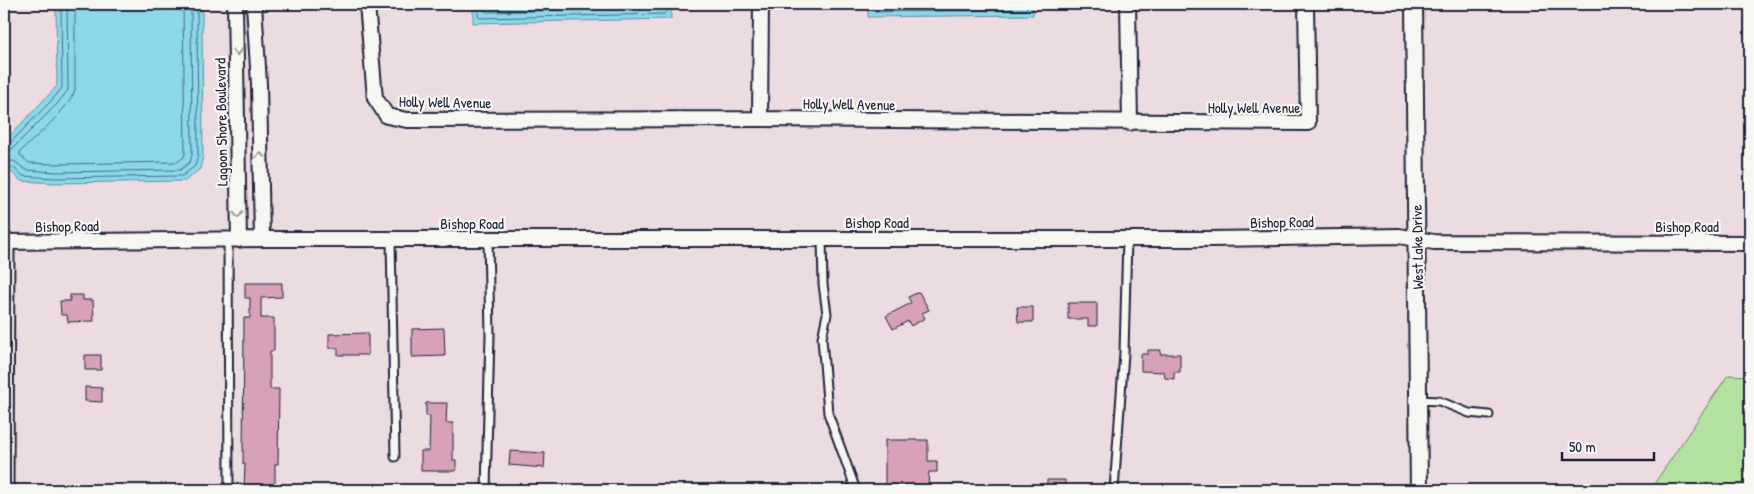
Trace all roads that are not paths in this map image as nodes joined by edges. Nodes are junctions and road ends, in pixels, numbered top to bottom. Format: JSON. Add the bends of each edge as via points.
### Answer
{"nodes":[{"id":1,"x":235,"y":4,"type":"edge"},
{"id":2,"x":254,"y":4,"type":"edge"},
{"id":3,"x":367,"y":4,"type":"edge"},
{"id":4,"x":761,"y":4,"type":"edge"},
{"id":5,"x":1128,"y":4,"type":"edge"},
{"id":6,"x":1306,"y":4,"type":"edge"},
{"id":7,"x":1414,"y":4,"type":"edge"},
{"id":8,"x":760,"y":119,"type":"junction"},
{"id":9,"x":1130,"y":123,"type":"junction"},
{"id":10,"x":822,"y":238,"type":"junction"},
{"id":11,"x":1127,"y":238,"type":"junction"},
{"id":12,"x":262,"y":239,"type":"junction"},
{"id":13,"x":391,"y":239,"type":"junction"},
{"id":14,"x":488,"y":239,"type":"junction"},
{"id":15,"x":234,"y":240,"type":"junction"},
{"id":16,"x":1417,"y":240,"type":"junction"},
{"id":17,"x":7,"y":242,"type":"edge"},
{"id":18,"x":1750,"y":242,"type":"edge"},
{"id":19,"x":1418,"y":400,"type":"junction"},
{"id":20,"x":1489,"y":415,"type":"dead end"},
{"id":21,"x":395,"y":457,"type":"dead end"},
{"id":22,"x":8,"y":490,"type":"edge"},
{"id":23,"x":228,"y":490,"type":"edge"},
{"id":24,"x":486,"y":490,"type":"edge"},
{"id":25,"x":856,"y":490,"type":"edge"},
{"id":26,"x":1114,"y":490,"type":"edge"},
{"id":27,"x":1419,"y":490,"type":"edge"}],
"edges":[{"from":1,"to":15,"type":"street","name":"Lagoon Shore Boulevard","one_way":true},
{"from":12,"to":2,"type":"street","one_way":true},
{"from":3,"to":8,"type":"street","name":"Holly Well Avenue","via":[[375,98],[387,116],[407,120]]},
{"from":4,"to":8,"type":"street"},
{"from":5,"to":9,"type":"street"},
{"from":6,"to":9,"type":"street","name":"Holly Well Avenue","via":[[1308,123]]},
{"from":7,"to":16,"type":"street","name":"West Lake Drive"},
{"from":8,"to":9,"type":"street","name":"Holly Well Avenue"},
{"from":10,"to":11,"type":"street","name":"Bishop Road"},
{"from":10,"to":14,"type":"street","name":"Bishop Road"},
{"from":10,"to":25,"type":"lane","via":[[826,314],[822,338],[828,413]]},
{"from":11,"to":16,"type":"street","name":"Bishop Road","via":[[1399,236]]},
{"from":11,"to":26,"type":"lane","via":[[1124,353]]},
{"from":12,"to":13,"type":"street","name":"Bishop Road"},
{"from":12,"to":15,"type":"street","name":"Bishop Road"},
{"from":13,"to":14,"type":"street","name":"Bishop Road"},
{"from":13,"to":21,"type":"lane"},
{"from":14,"to":24,"type":"lane","via":[[490,335]]},
{"from":15,"to":17,"type":"street","name":"Bishop Road"},
{"from":15,"to":23,"type":"lane"},
{"from":16,"to":18,"type":"street","name":"Bishop Road"},
{"from":16,"to":19,"type":"street","name":"West Lake Drive"},
{"from":17,"to":22,"type":"lane"},
{"from":19,"to":20,"type":"lane","via":[[1439,401],[1469,413]]},
{"from":19,"to":27,"type":"street","name":"West Lake Drive"}]}
